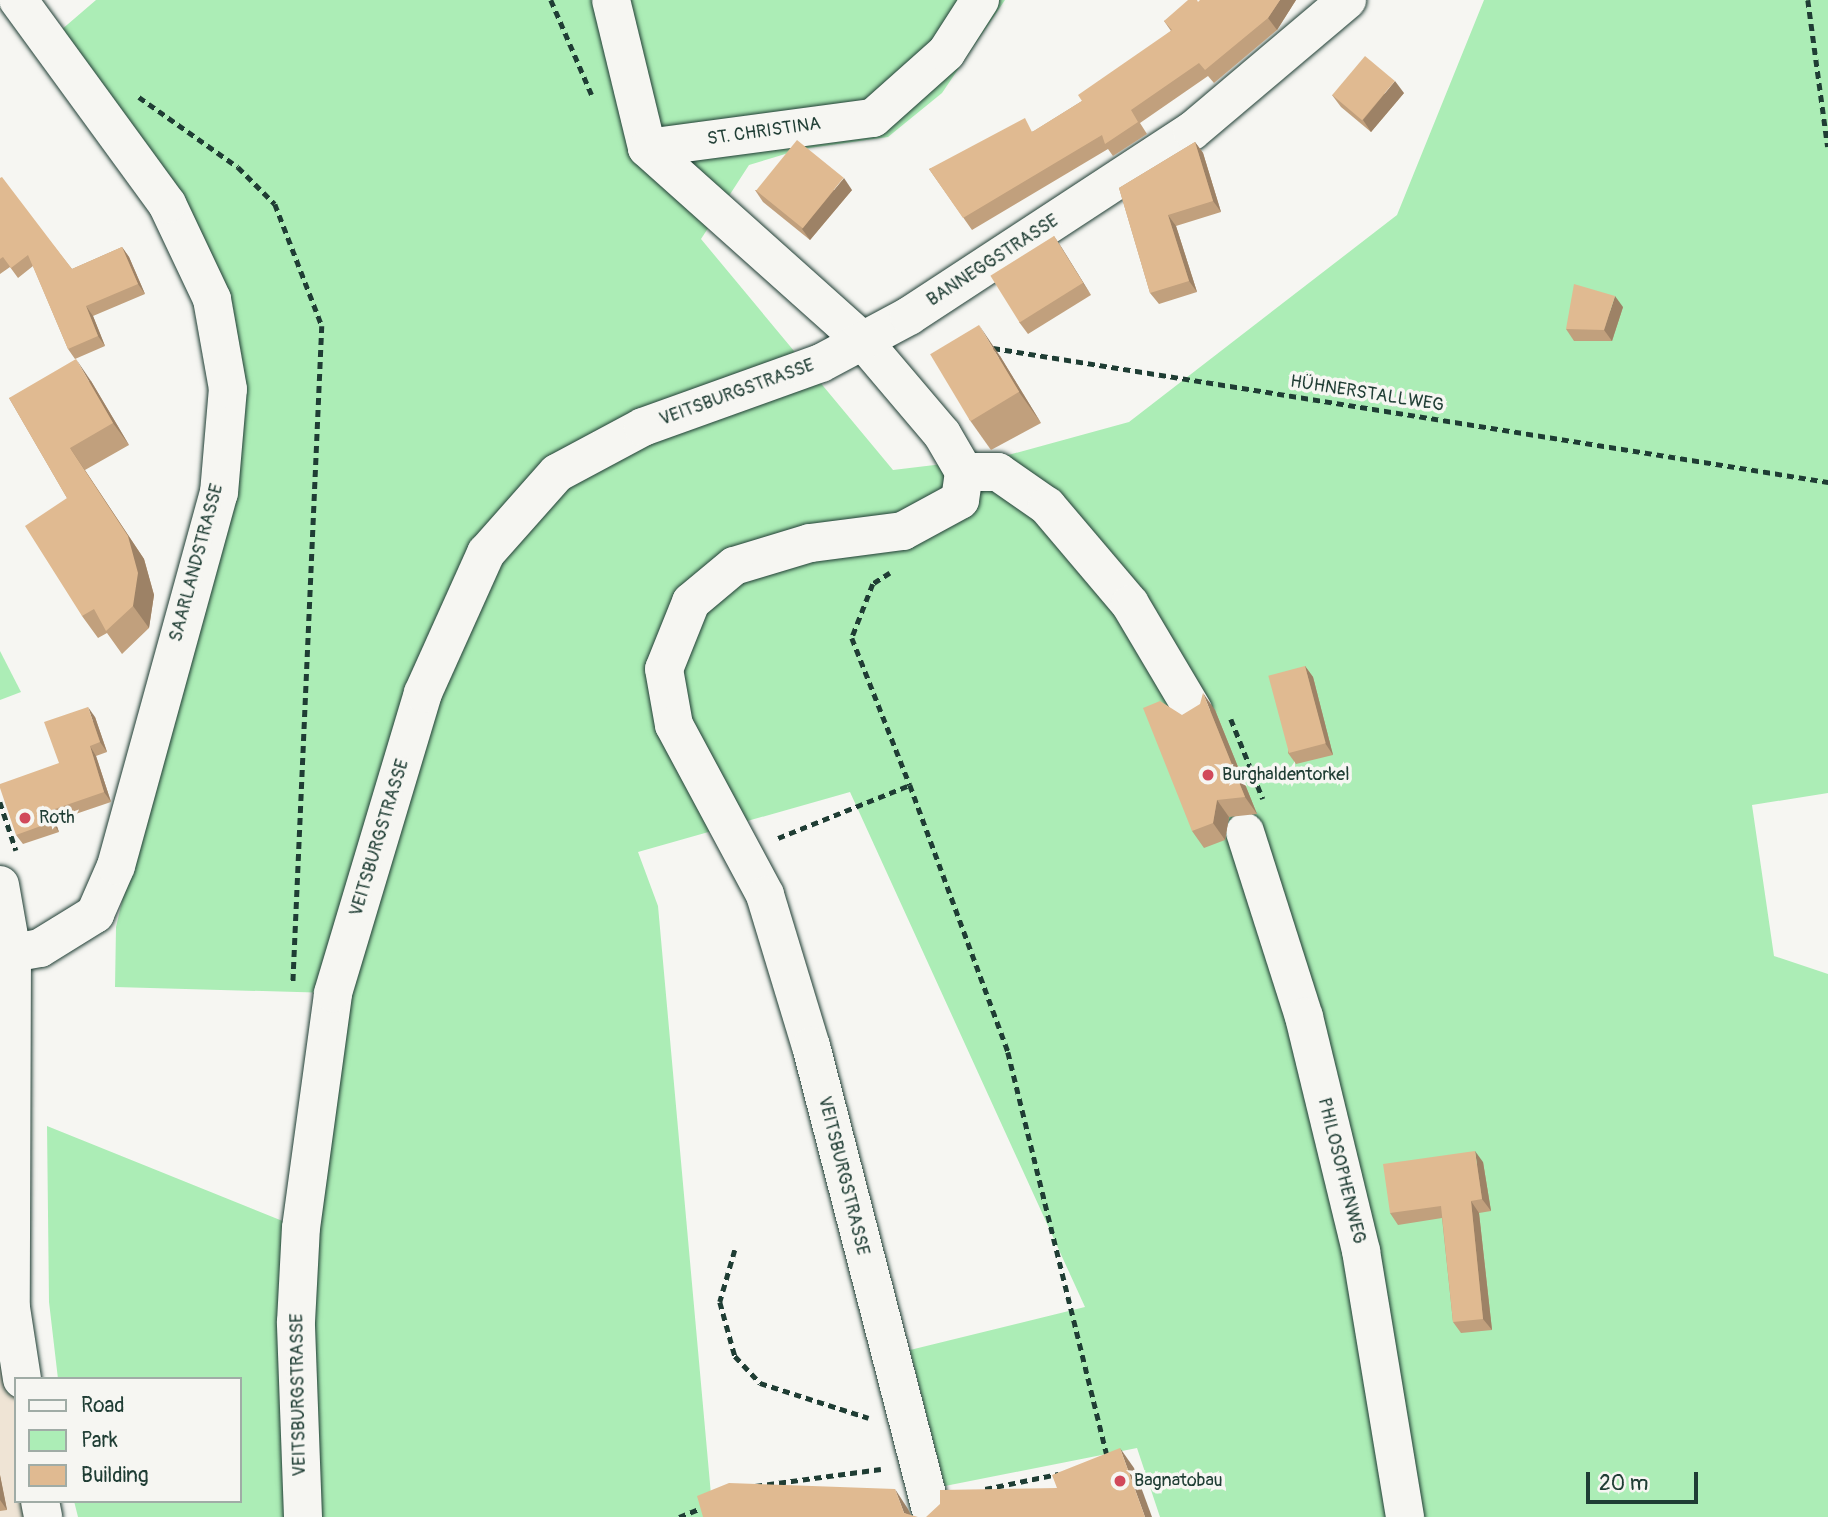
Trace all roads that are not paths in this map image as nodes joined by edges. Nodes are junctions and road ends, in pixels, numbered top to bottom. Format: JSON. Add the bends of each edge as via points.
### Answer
{"nodes":[{"id":1,"x":18,"y":0,"type":"edge"},
{"id":2,"x":611,"y":0,"type":"edge"},
{"id":3,"x":980,"y":0,"type":"edge"},
{"id":4,"x":1347,"y":0,"type":"edge"},
{"id":5,"x":648,"y":148,"type":"junction"},
{"id":6,"x":863,"y":341,"type":"junction"},
{"id":7,"x":964,"y":472,"type":"junction"},
{"id":8,"x":1211,"y":712,"type":"edge"},
{"id":9,"x":1256,"y":822,"type":"road end"},
{"id":10,"x":0,"y":885,"type":"edge"},
{"id":11,"x":12,"y":953,"type":"junction"},
{"id":12,"x":22,"y":1377,"type":"edge"},
{"id":13,"x":933,"y":1509,"type":"edge"},
{"id":14,"x":303,"y":1517,"type":"edge"},
{"id":15,"x":1405,"y":1517,"type":"edge"}],
"edges":[{"from":1,"to":11,"type":"street","name":"SAARLANDSTRASSE","via":[[167,204],[212,299],[228,389],[219,493],[116,866],[95,914],[40,948]]},
{"from":2,"to":5,"type":"street"},
{"from":3,"to":5,"type":"street","name":"ST. CHRISTINA","via":[[946,53],[873,118]]},
{"from":4,"to":6,"type":"street","name":"BANNEGGSTRASSE","via":[[1192,131]]},
{"from":5,"to":6,"type":"street"},
{"from":6,"to":7,"type":"street","via":[[942,434]]},
{"from":6,"to":14,"type":"street","name":"VEITSBURGSTRASSE","via":[[755,390],[643,427],[557,473],[486,553],[423,693],[333,993],[301,1228],[296,1322]]},
{"from":7,"to":8,"type":"street","via":[[998,472],[1048,506]]},
{"from":7,"to":13,"type":"street","name":"VEITSBURGSTRASSE","via":[[960,500],[903,531],[810,543],[734,566],[691,602],[664,669],[674,725],[765,895],[811,1046]]},
{"from":9,"to":15,"type":"street","name":"PHILOSOPHENWEG","via":[[1361,1251]]},
{"from":10,"to":11,"type":"street"},
{"from":11,"to":12,"type":"street","via":[[11,1307]]}]}
